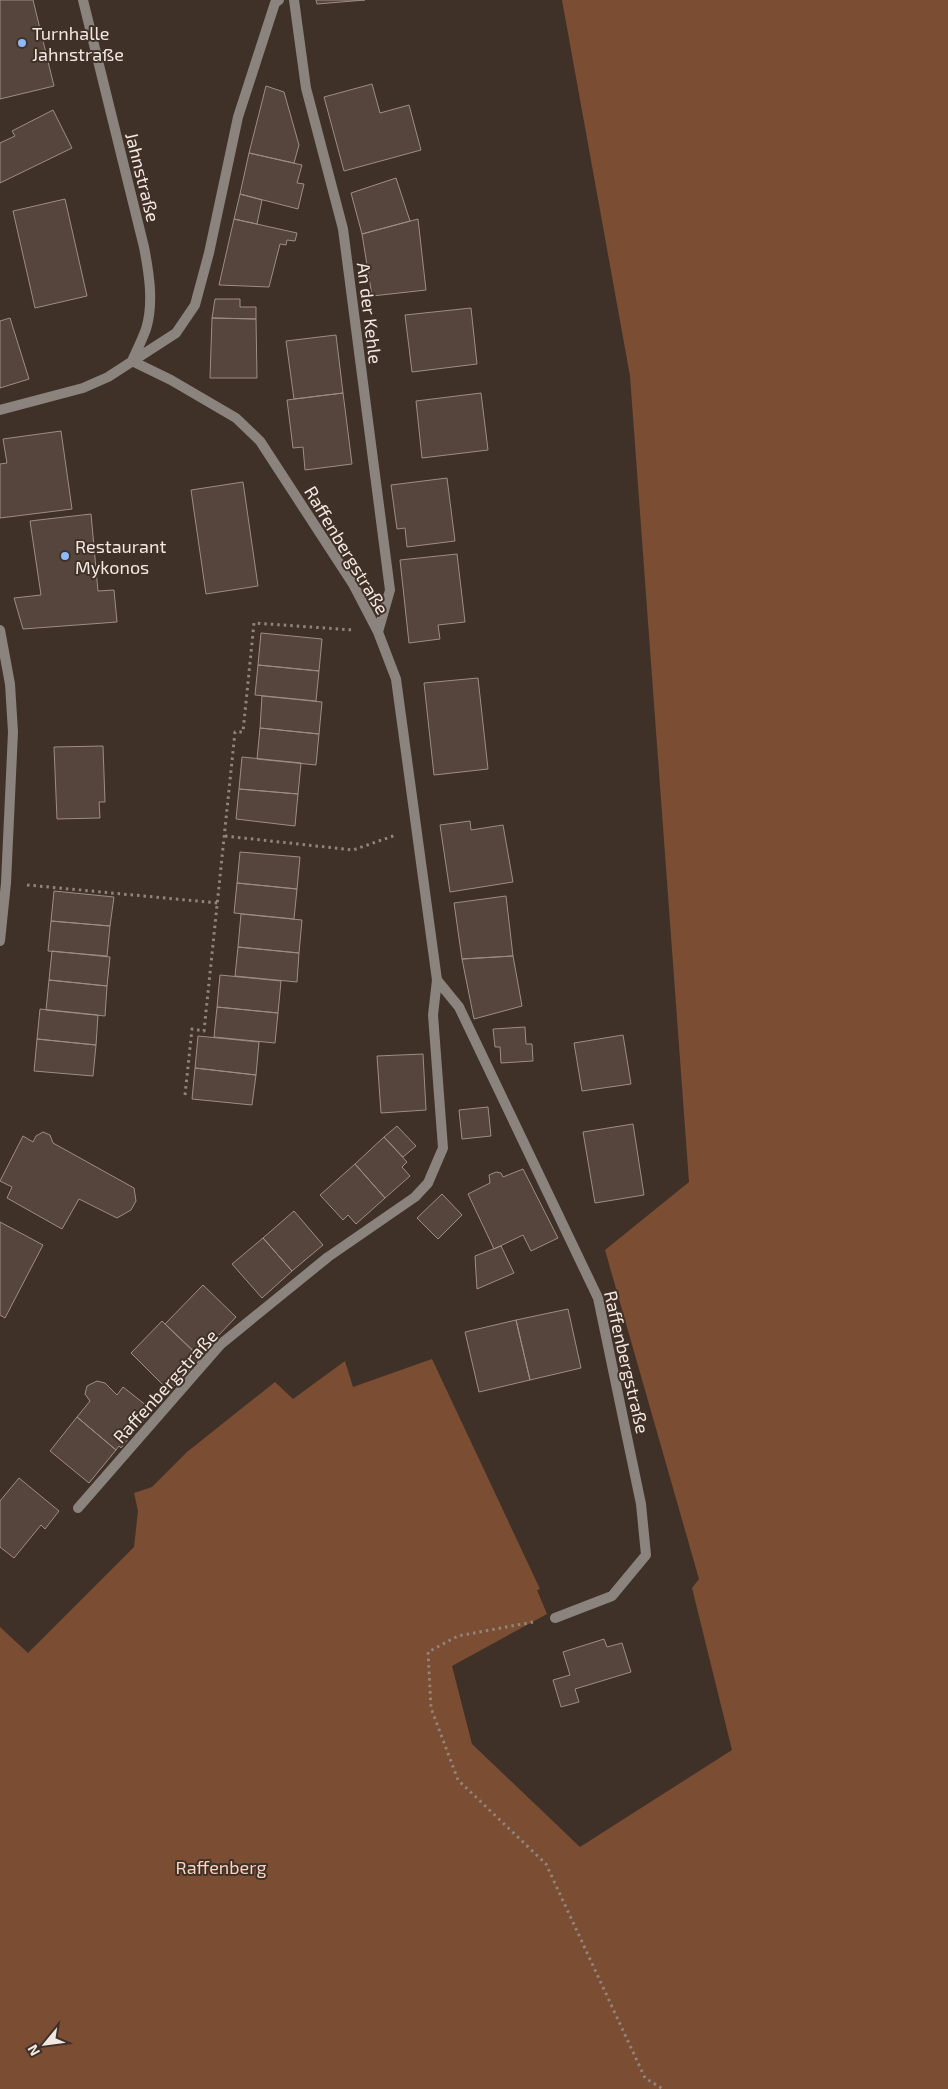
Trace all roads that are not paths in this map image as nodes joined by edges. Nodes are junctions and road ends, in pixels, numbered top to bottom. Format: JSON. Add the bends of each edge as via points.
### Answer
{"nodes":[{"id":1,"x":84,"y":0,"type":"edge"},
{"id":2,"x":278,"y":0,"type":"edge"},
{"id":3,"x":294,"y":0,"type":"edge"},
{"id":4,"x":132,"y":361,"type":"junction"},
{"id":5,"x":0,"y":410,"type":"edge"},
{"id":6,"x":0,"y":630,"type":"edge"},
{"id":7,"x":378,"y":632,"type":"junction"},
{"id":8,"x":0,"y":941,"type":"edge"},
{"id":9,"x":437,"y":980,"type":"junction"},
{"id":10,"x":78,"y":1508,"type":"dead end"},
{"id":11,"x":556,"y":1618,"type":"road end"}],
"edges":[{"from":1,"to":4,"type":"street","name":"Jahnstraße","via":[[149,276],[146,327]]},
{"from":2,"to":4,"type":"street","via":[[238,117],[195,305],[176,333]]},
{"from":3,"to":7,"type":"street","name":"An der Kehle","via":[[306,88],[343,229],[390,590]]},
{"from":4,"to":5,"type":"street","via":[[83,388]]},
{"from":4,"to":7,"type":"street","name":"Raffenbergstraße","via":[[236,418],[260,441],[353,584]]},
{"from":6,"to":8,"type":"street","via":[[10,684],[13,732]]},
{"from":7,"to":9,"type":"street","name":"Raffenbergstraße","via":[[396,679]]},
{"from":9,"to":10,"type":"street","name":"Raffenbergstraße","via":[[433,1015],[443,1148],[428,1183],[415,1197],[328,1257],[221,1344]]},
{"from":9,"to":11,"type":"street","name":"Raffenbergstraße","via":[[460,1007],[598,1298],[641,1504],[646,1555],[612,1596]]}]}
